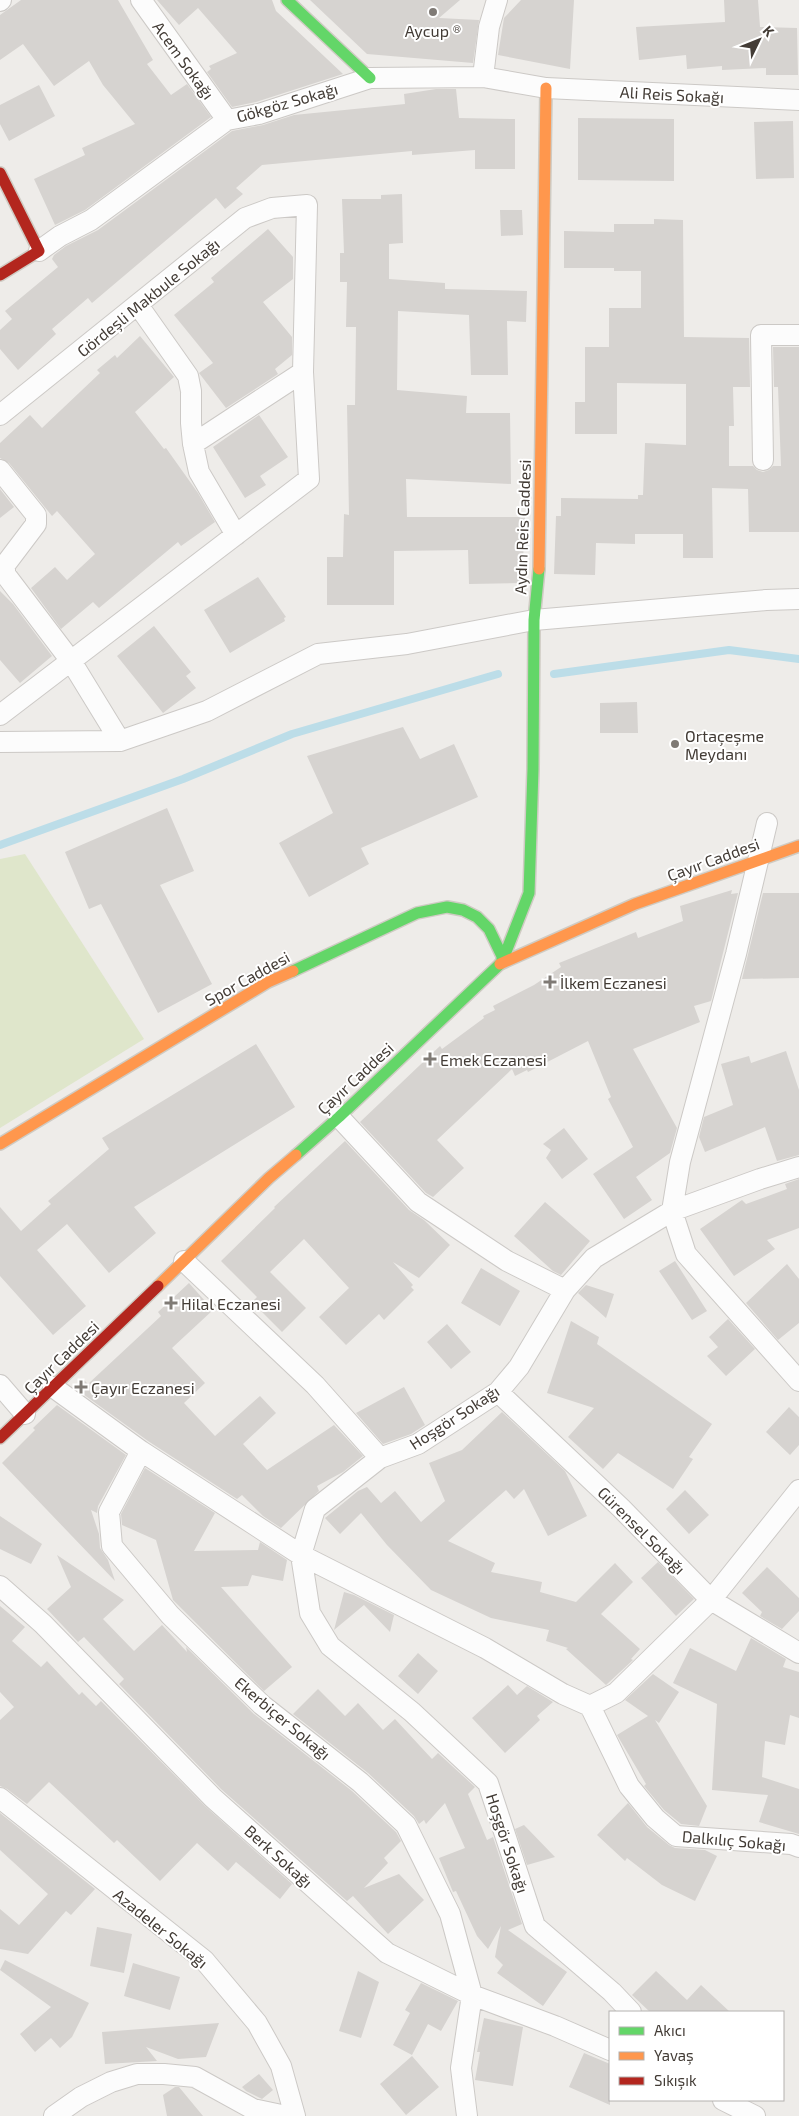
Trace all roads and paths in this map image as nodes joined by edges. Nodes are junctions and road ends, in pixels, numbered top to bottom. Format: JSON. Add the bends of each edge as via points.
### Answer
{"nodes":[{"id":1,"x":141,"y":0,"type":"edge"},
{"id":2,"x":287,"y":0,"type":"edge"},
{"id":3,"x":497,"y":0,"type":"edge"},
{"id":4,"x":483,"y":77,"type":"junction"},
{"id":5,"x":370,"y":78,"type":"junction"},
{"id":6,"x":546,"y":88,"type":"junction"},
{"id":7,"x":799,"y":100,"type":"edge"},
{"id":8,"x":227,"y":120,"type":"junction"},
{"id":9,"x":0,"y":173,"type":"edge"},
{"id":10,"x":38,"y":251,"type":"junction"},
{"id":11,"x":0,"y":275,"type":"edge"},
{"id":12,"x":138,"y":305,"type":"junction"},
{"id":13,"x":799,"y":335,"type":"edge"},
{"id":14,"x":303,"y":372,"type":"junction"},
{"id":15,"x":0,"y":415,"type":"edge"},
{"id":16,"x":193,"y":444,"type":"junction"},
{"id":17,"x":762,"y":460,"type":"dead end"},
{"id":18,"x":0,"y":470,"type":"edge"},
{"id":19,"x":236,"y":535,"type":"junction"},
{"id":20,"x":799,"y":599,"type":"edge"},
{"id":21,"x":534,"y":620,"type":"junction"},
{"id":22,"x":71,"y":661,"type":"junction"},
{"id":23,"x":0,"y":715,"type":"edge"},
{"id":24,"x":120,"y":741,"type":"junction"},
{"id":25,"x":0,"y":742,"type":"edge"},
{"id":26,"x":767,"y":823,"type":"dead end"},
{"id":27,"x":799,"y":846,"type":"edge"},
{"id":28,"x":758,"y":859,"type":"junction"},
{"id":29,"x":502,"y":962,"type":"junction"},
{"id":30,"x":339,"y":1117,"type":"junction"},
{"id":31,"x":0,"y":1144,"type":"edge"},
{"id":32,"x":799,"y":1167,"type":"edge"},
{"id":33,"x":672,"y":1211,"type":"junction"},
{"id":34,"x":184,"y":1261,"type":"junction"},
{"id":35,"x":566,"y":1290,"type":"junction"},
{"id":36,"x":799,"y":1381,"type":"edge"},
{"id":37,"x":0,"y":1385,"type":"edge"},
{"id":38,"x":53,"y":1387,"type":"junction"},
{"id":39,"x":498,"y":1392,"type":"junction"},
{"id":40,"x":25,"y":1414,"type":"junction"},
{"id":41,"x":0,"y":1438,"type":"edge"},
{"id":42,"x":142,"y":1451,"type":"junction"},
{"id":43,"x":380,"y":1458,"type":"junction"},
{"id":44,"x":799,"y":1490,"type":"edge"},
{"id":45,"x":301,"y":1555,"type":"junction"},
{"id":46,"x":0,"y":1586,"type":"edge"},
{"id":47,"x":711,"y":1600,"type":"junction"},
{"id":48,"x":799,"y":1653,"type":"edge"},
{"id":49,"x":590,"y":1706,"type":"junction"},
{"id":50,"x":0,"y":1798,"type":"edge"},
{"id":51,"x":799,"y":1847,"type":"edge"},
{"id":52,"x":472,"y":1996,"type":"junction"},
{"id":53,"x":630,"y":2011,"type":"edge"},
{"id":54,"x":609,"y":2050,"type":"edge"},
{"id":55,"x":725,"y":2101,"type":"edge"},
{"id":56,"x":54,"y":2116,"type":"edge"},
{"id":57,"x":286,"y":2116,"type":"edge"},
{"id":58,"x":296,"y":2116,"type":"edge"},
{"id":59,"x":467,"y":2116,"type":"edge"},
{"id":60,"x":755,"y":2116,"type":"edge"}],
"edges":[{"from":1,"to":8,"type":"street","name":"Acem Sokağı"},
{"from":2,"to":5,"type":"street"},
{"from":3,"to":4,"type":"street","via":[[489,27]]},
{"from":4,"to":5,"type":"street","name":"Gökgöz Sokağı"},
{"from":4,"to":6,"type":"street","name":"Gökgöz Sokağı"},
{"from":5,"to":8,"type":"street","name":"Gökgöz Sokağı","via":[[259,114]]},
{"from":6,"to":7,"type":"street","name":"Ali Reis Sokağı"},
{"from":6,"to":21,"type":"street","name":"Aydın Reis Caddesi","via":[[540,559]]},
{"from":8,"to":10,"type":"street","name":"Gökgöz Sokağı","via":[[91,220]]},
{"from":9,"to":10,"type":"street"},
{"from":10,"to":11,"type":"street"},
{"from":12,"to":14,"type":"street","name":"Gördeşli Makbule Sokağı","via":[[245,218],[272,208],[307,205]]},
{"from":12,"to":15,"type":"street","name":"Gördeşli Makbule Sokağı"},
{"from":12,"to":16,"type":"street","via":[[188,376]]},
{"from":13,"to":17,"type":"street","via":[[761,335]]},
{"from":14,"to":16,"type":"street"},
{"from":14,"to":19,"type":"street","via":[[309,479]]},
{"from":16,"to":19,"type":"street","via":[[199,472]]},
{"from":18,"to":22,"type":"street","via":[[37,520],[5,565],[5,574]]},
{"from":19,"to":22,"type":"street"},
{"from":20,"to":21,"type":"street"},
{"from":21,"to":24,"type":"street","via":[[408,644],[318,654],[207,711]]},
{"from":21,"to":29,"type":"street","name":"Aydın Reis Caddesi","via":[[529,893]]},
{"from":22,"to":23,"type":"street"},
{"from":22,"to":24,"type":"street"},
{"from":24,"to":25,"type":"street"},
{"from":26,"to":28,"type":"street"},
{"from":27,"to":28,"type":"street","name":"Çayır Caddesi"},
{"from":28,"to":29,"type":"street","name":"Çayır Caddesi","via":[[635,904]]},
{"from":28,"to":33,"type":"street","via":[[680,1162]]},
{"from":29,"to":30,"type":"street","name":"Çayır Caddesi"},
{"from":29,"to":31,"type":"street","name":"Spor Caddesi","via":[[489,929],[477,917],[447,907],[416,913],[268,982]]},
{"from":30,"to":34,"type":"street","name":"Çayır Caddesi","via":[[269,1178]]},
{"from":30,"to":35,"type":"street","via":[[418,1202],[507,1261]]},
{"from":32,"to":33,"type":"street","name":"Hoşgör Sokağı"},
{"from":33,"to":35,"type":"street","name":"Hoşgör Sokağı","via":[[594,1258]]},
{"from":33,"to":36,"type":"street","via":[[686,1254]]},
{"from":34,"to":38,"type":"street","name":"Çayır Caddesi"},
{"from":34,"to":43,"type":"street","via":[[315,1385]]},
{"from":35,"to":39,"type":"street","name":"Hoşgör Sokağı","via":[[519,1367]]},
{"from":37,"to":40,"type":"street"},
{"from":38,"to":40,"type":"street","name":"Çayır Caddesi"},
{"from":38,"to":42,"type":"street"},
{"from":39,"to":43,"type":"street","name":"Hoşgör Sokağı","via":[[418,1444]]},
{"from":39,"to":47,"type":"street","name":"Gürensel Sokağı","via":[[622,1508]]},
{"from":40,"to":41,"type":"street","name":"Çayır Caddesi"},
{"from":42,"to":45,"type":"street"},
{"from":42,"to":52,"type":"street","name":"Ekerbiçer Sokağı","via":[[109,1512],[112,1546],[170,1615],[262,1705],[360,1782],[406,1825],[450,1914]]},
{"from":43,"to":45,"type":"street","name":"Hoşgör Sokağı","via":[[316,1509]]},
{"from":44,"to":47,"type":"street"},
{"from":45,"to":49,"type":"street","via":[[485,1648],[563,1694]]},
{"from":45,"to":53,"type":"street","name":"Hoşgör Sokağı","via":[[310,1613],[330,1646],[412,1712],[488,1783],[536,1926]]},
{"from":46,"to":52,"type":"street","name":"Berk Sokağı","via":[[43,1624],[213,1798],[387,1953]]},
{"from":47,"to":48,"type":"street","name":"Gürensel Sokağı"},
{"from":47,"to":49,"type":"street","via":[[616,1693]]},
{"from":49,"to":51,"type":"street","name":"Dalkılıç Sokağı","via":[[629,1786],[676,1836]]},
{"from":50,"to":58,"type":"street","name":"Azadeler Sokağı","via":[[204,1960],[257,2023],[280,2066]]},
{"from":52,"to":54,"type":"street","name":"Berk Sokağı"},
{"from":52,"to":59,"type":"street","via":[[461,2068]]},
{"from":55,"to":60,"type":"street"},
{"from":56,"to":57,"type":"street","via":[[81,2096],[111,2082],[137,2074],[164,2074],[195,2077],[253,2109]]}]}
